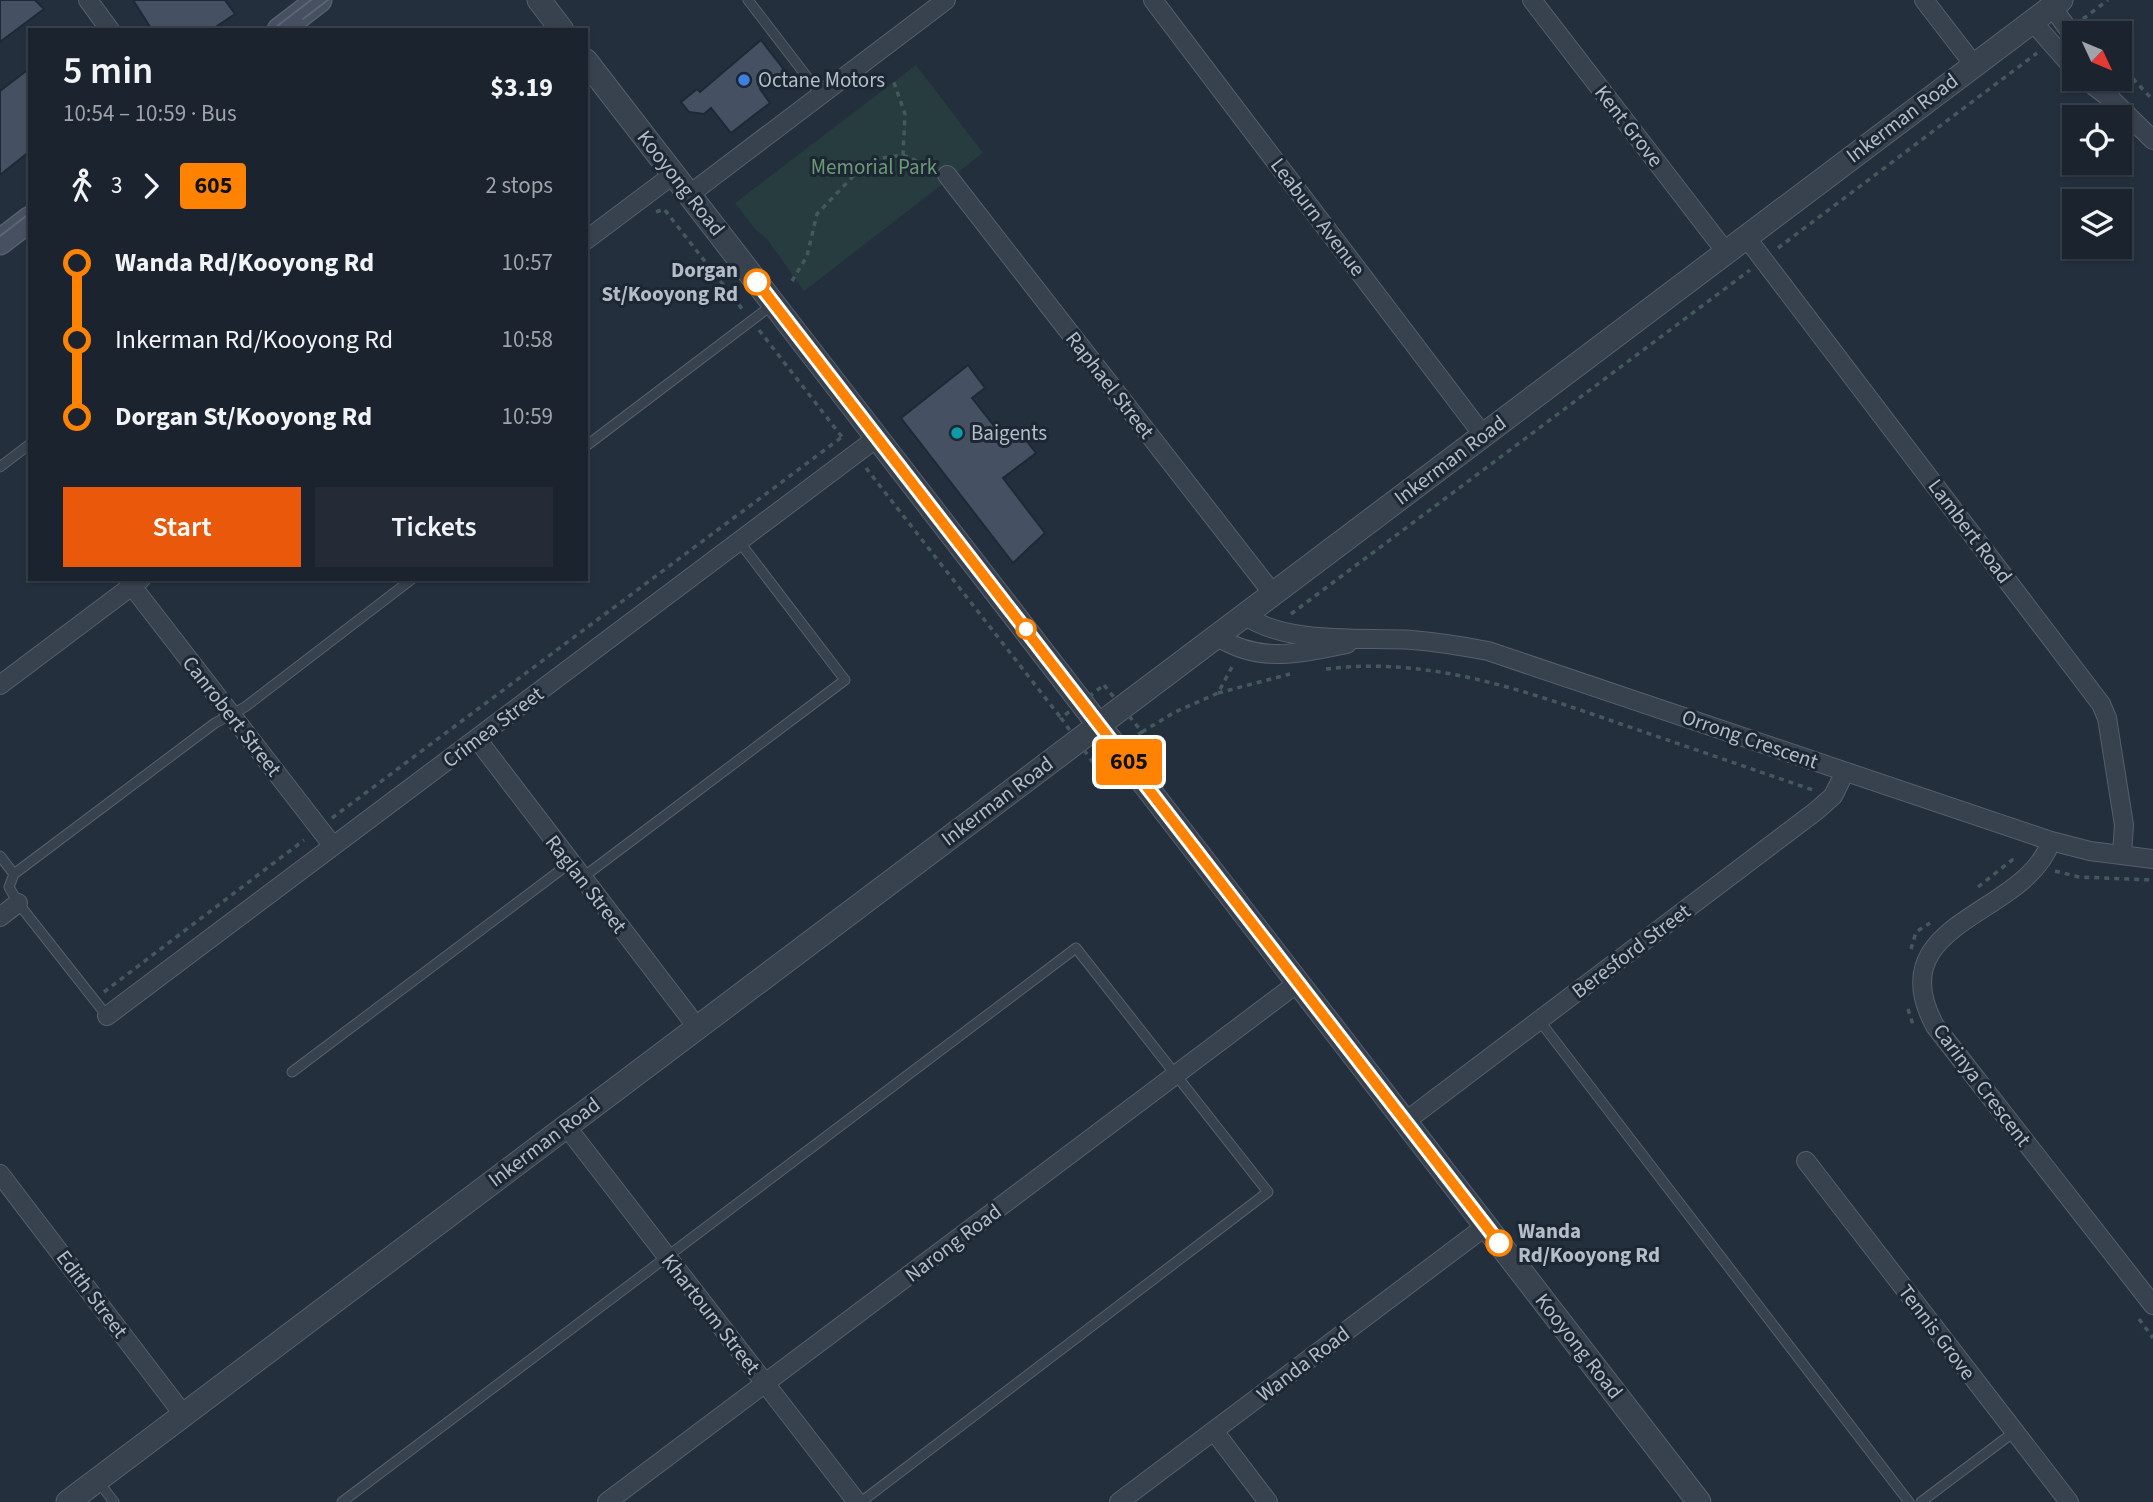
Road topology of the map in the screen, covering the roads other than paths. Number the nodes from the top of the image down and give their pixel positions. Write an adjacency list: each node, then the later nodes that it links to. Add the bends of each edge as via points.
1 (88, 0): 12 (street)
2 (319, 0): 13 (main road)
3 (539, 0): 14 (street)
4 (748, 0): 20 (lane)
5 (946, 0): 20 (street)
6 (1153, 0): 32 (street, Leaburn Avenue)
7 (1532, 0): 30 (street, Kent Grove)
8 (1924, 0): 17 (street)
9 (2056, 3): 10 (street, Inkerman Road); 11 (street)
10 (2032, 21): 15 (street); 17 (street, Inkerman Road)
11 (2065, 21)
12 (109, 28)
13 (283, 28)
14 (560, 28)
15 (2062, 55)
16 (588, 64): 23 (street, Kooyong Road)
17 (1974, 65): 27 (street, Inkerman Road)
18 (2100, 91): 21 (street)
19 (2107, 91): 21 (street)
20 (821, 95): 25 (street)
21 (2113, 101): 22 (street)
22 (2153, 140)
23 (674, 174): 25 (street, Kooyong Road); 28 (street)
24 (947, 175): 40 (street, Raphael Street)
25 (690, 194): 31 (street, Kooyong Road)
26 (28, 221): 29 (main road)
27 (1746, 237): 30 (street, Inkerman Road); 52 (street, Lambert Road, via 2101,704 2123,814)
28 (588, 238)
29 (0, 242)
30 (1726, 252): 32 (street, Inkerman Road)
31 (773, 303): 33 (street, Kooyong Road); 34 (lane)
32 (1483, 435): 40 (street, Inkerman Road)
33 (877, 437): 37 (street, Crimea Street); 46 (street, Kooyong Road)
34 (588, 444)
35 (28, 446): 36 (lane)
36 (0, 467)
37 (738, 540): 47 (street, Crimea Street); 57 (lane, via 845,680)
38 (409, 581): 45 (lane)
39 (136, 583): 44 (street); 45 (street, Canrobert Street)
40 (1274, 595): 41 (street, Inkerman Road)
41 (1247, 616): 42 (street, Inkerman Road); 43 (street, Orrong Crescent, via 1270,629 1298,635)
42 (1217, 637): 43 (street, Orrong Crescent, via 1246,652 1276,656); 46 (street, Inkerman Road)
43 (1375, 638): 48 (street, Orrong Crescent, via 1452,644 1518,659)
44 (0, 685)
45 (230, 714): 50 (street, Canrobert Street); 56 (lane)
46 (1100, 724): 60 (street, Kooyong Road); 63 (street, Inkerman Road)
47 (477, 739): 50 (street, Crimea Street); 55 (street, Raglan Street)
48 (1845, 772): 49 (street, Orrong Crescent); 62 (street, Beresford Street, via 1833,796)
49 (2051, 841): 52 (street, Orrong Crescent); 72 (street, Carinya Crescent, via 2038,867 1940,940 1924,965 1922,994 1935,1026)
50 (333, 846): 61 (street, Crimea Street)
51 (2153, 847): 52 (street, Orrong Crescent)
52 (2122, 854): 54 (street, Orrong Crescent)
53 (0, 856): 56 (lane)
54 (2153, 859)
55 (570, 863): 57 (street, Raglan Street); 64 (lane)
56 (14, 874): 58 (lane, via 9,887)
57 (582, 878): 63 (street, Raglan Street)
58 (18, 903): 59 (street); 61 (lane)
59 (0, 917)
60 (1299, 982): 65 (street, Narong Road); 66 (street, Kooyong Road)
61 (107, 1016)
62 (1539, 1020): 66 (street, Beresford Street); 86 (lane)
63 (698, 1027): 67 (street, Inkerman Road)
64 (292, 1072)
65 (1175, 1076): 71 (lane, via 1076,948); 73 (street, Narong Road); 82 (lane, via 1268,1192)
66 (1406, 1121): 70 (street, Kooyong Road)
67 (566, 1126): 71 (street, Khartoum Street); 74 (street, Inkerman Road)
68 (1806, 1161): 76 (street, Tennis Grove)
69 (0, 1174): 74 (street, Edith Street)
70 (1486, 1226): 75 (street, Wanda Road); 85 (street, Kooyong Road)
71 (666, 1257): 73 (street, Khartoum Street); 80 (lane)
72 (2153, 1305)
73 (765, 1384): 81 (street, Narong Road); 82 (street, Khartoum Street)
74 (184, 1414): 77 (street, Inkerman Road)
75 (1214, 1432): 83 (street, Wanda Road); 84 (street)
76 (2014, 1432): 87 (lane); 88 (street, Tennis Grove)
77 (97, 1480): 78 (street, Inkerman Road); 79 (lane)
78 (68, 1502)
79 (114, 1502)
80 (342, 1502)
81 (607, 1502)
82 (859, 1502)
83 (1119, 1502)
84 (1268, 1502)
85 (1699, 1502)
86 (1909, 1502)
87 (1921, 1502)
88 (2069, 1502)

